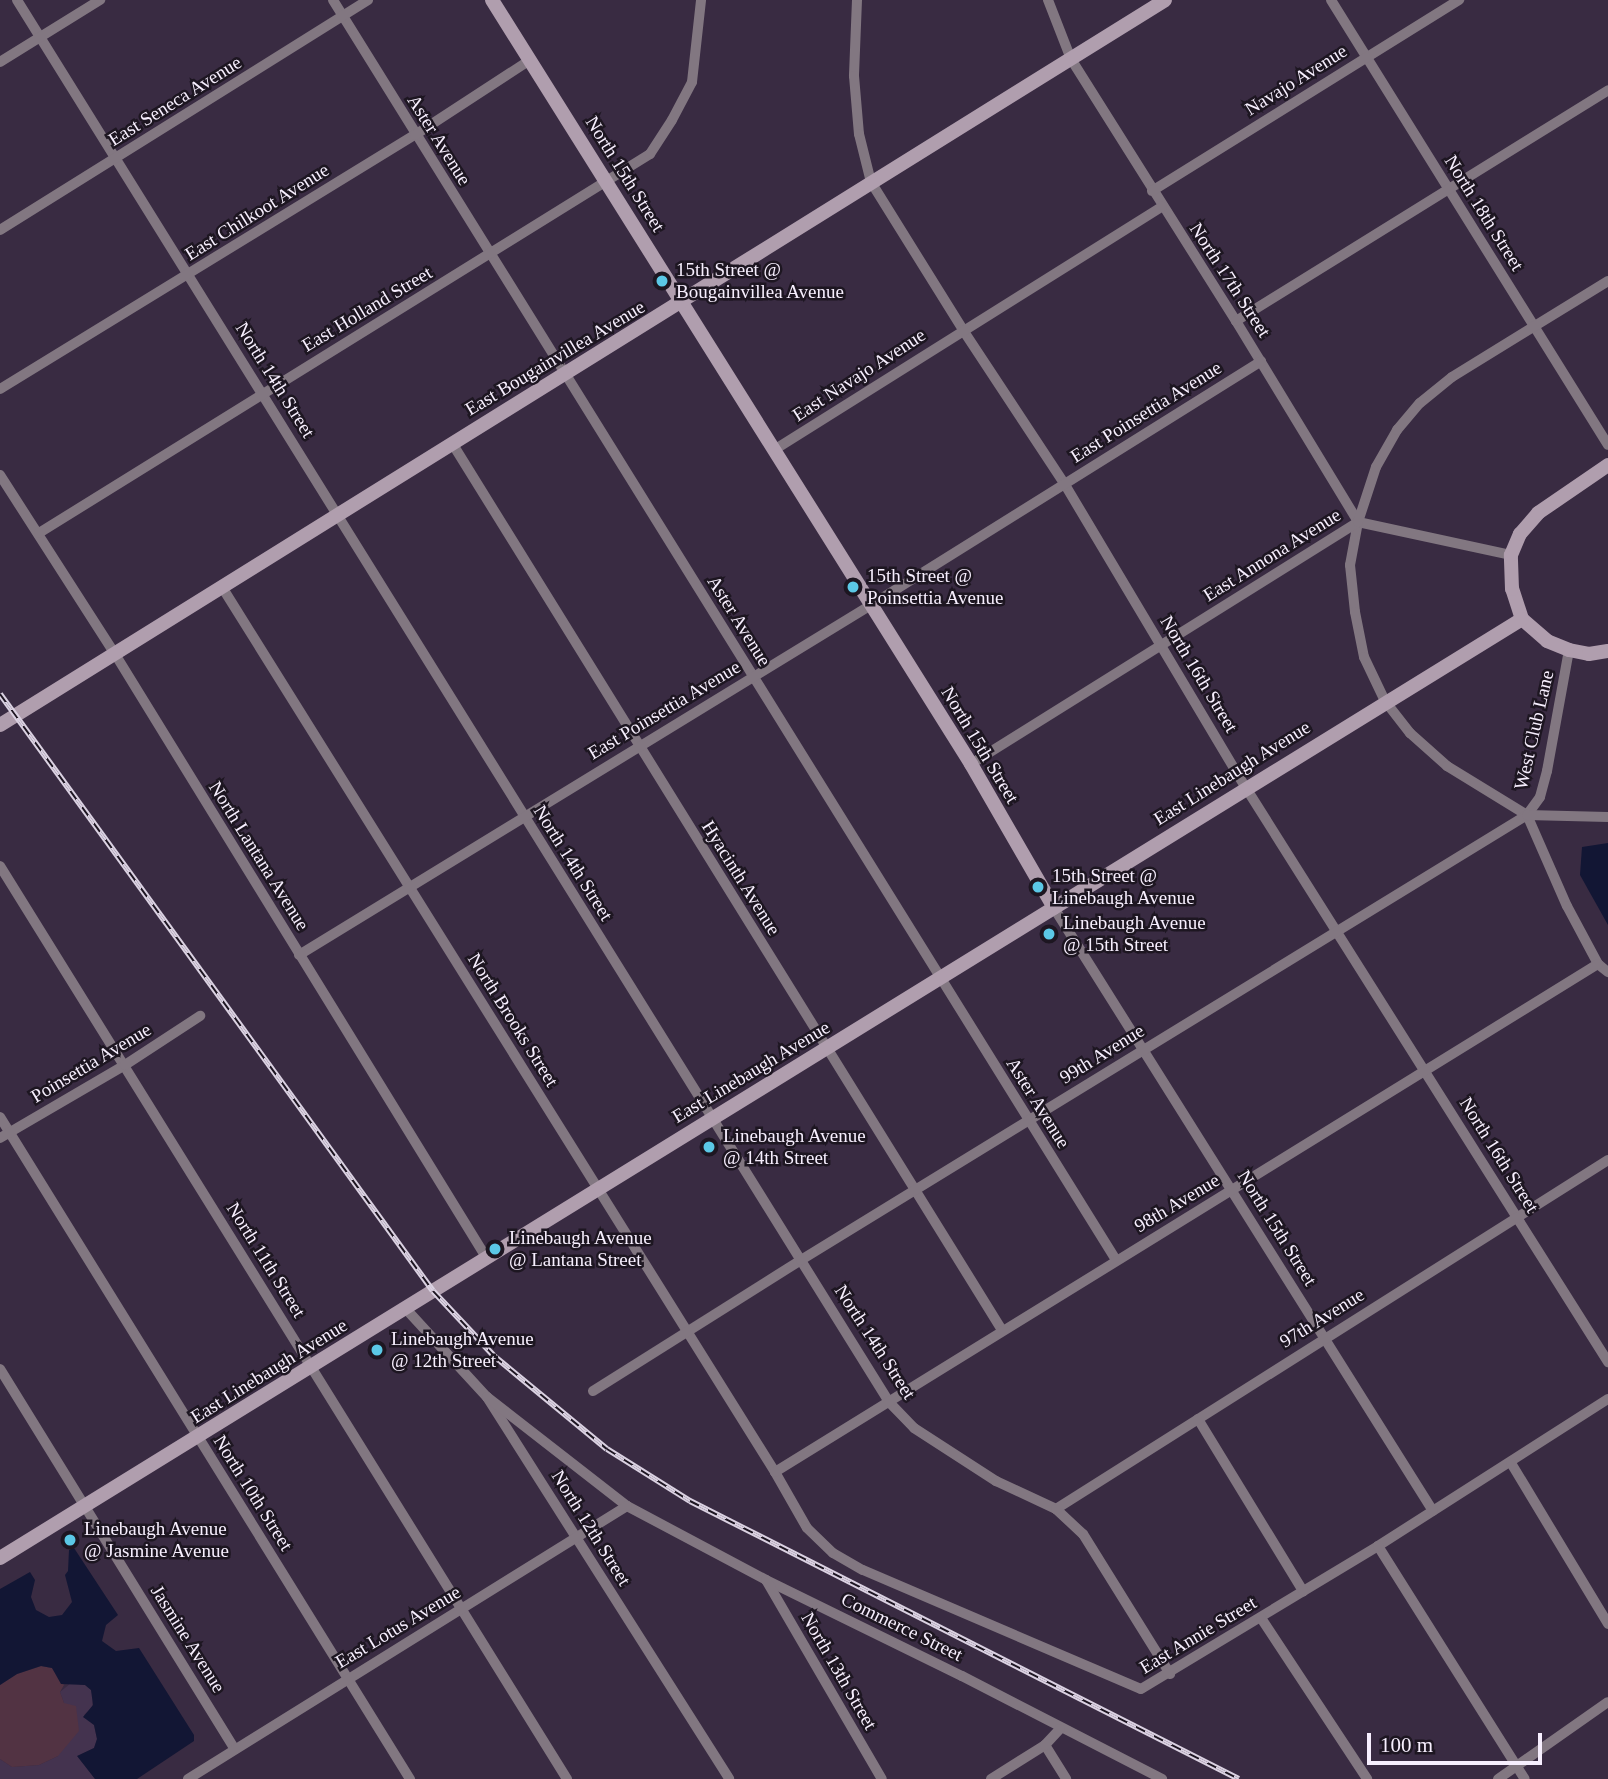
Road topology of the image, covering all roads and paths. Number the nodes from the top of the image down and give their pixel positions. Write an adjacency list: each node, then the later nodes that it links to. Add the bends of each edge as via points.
1 (17, 0): 13 (street, North 14th Street)
2 (100, 0): 13 (street)
3 (332, 0): 12 (street, Aster Avenue)
4 (368, 0): 12 (street, East Seneca Avenue)
5 (492, 0): 16 (street, North 15th Street)
6 (701, 0): 21 (street, East Holland Street, via 692,82 650,153)
7 (857, 0): 22 (street, North 16th Street, via 854,76 859,134)
8 (1048, 0): 15 (street, North 17th Street)
9 (1165, 0): 15 (street, East Bougainvillea Avenue)
10 (1331, 0): 14 (street, North 18th Street)
11 (1459, 0): 14 (street, Navajo Avenue)
12 (342, 16): 19 (street, Aster Avenue); 20 (street, East Seneca Avenue)
13 (41, 36): 17 (street); 20 (street, North 14th Street)
14 (1367, 57): 23 (street, North 18th Street); 24 (street, Navajo Avenue)
15 (1071, 59): 22 (street, East Bougainvillea Avenue); 24 (street, North 17th Street)
16 (530, 60): 19 (street, East Chilkoot Avenue); 21 (street, North 15th Street)
17 (0, 62)
18 (1608, 90): 23 (street)
19 (415, 135): 27 (street, Aster Avenue); 28 (street, East Chilkoot Avenue)
20 (116, 159): 26 (street, East Seneca Avenue); 28 (street, North 14th Street)
21 (606, 181): 27 (street, East Holland Street); 30 (street, North 15th Street)
22 (871, 182): 30 (street, East Bougainvillea Avenue); 33 (street, North 16th Street)
23 (1448, 190): 31 (street); 32 (street, North 18th Street)
24 (1152, 191): 25 (street, North 17th Street)
25 (1162, 207): 31 (street, North 17th Street); 33 (street)
26 (0, 230)
27 (491, 254): 35 (street, Aster Avenue); 37 (street, East Holland Street)
28 (188, 276): 36 (street, East Chilkoot Avenue); 37 (street, North 14th Street)
29 (1608, 281): 32 (street, East Annona Avenue)
30 (683, 302): 35 (street, East Bougainvillea Avenue); 40 (street, North 15th Street)
31 (1236, 321): 34 (street, North 17th Street)
32 (1533, 326): 39 (street, North 18th Street); 45 (street, East Annona Avenue, via 1420,403 1397,430 1376,467)
33 (963, 330): 40 (street, East Navajo Avenue); 43 (street, North 16th Street)
34 (1261, 361): 43 (street, East Poinsettia Avenue); 45 (street, North 17th Street)
35 (565, 375): 38 (street, East Bougainvillea Avenue); 55 (street, Aster Avenue)
36 (0, 389)
37 (263, 392): 44 (street, North 14th Street); 46 (street, East Holland Street)
38 (452, 443): 44 (street, East Bougainvillea Avenue); 58 (street, Hyacinth Avenue)
39 (1608, 445)
40 (774, 450): 49 (street, North 15th Street)
41 (1608, 465): 47 (street, via 1538,513)
42 (0, 475): 46 (street, North Lantana Avenue)
43 (1064, 484): 49 (street, East Poinsettia Avenue); 51 (street, North 16th Street)
44 (338, 514): 48 (street, East Bougainvillea Avenue); 62 (street, North 14th Street)
45 (1358, 522): 47 (street); 51 (street, East Annona Avenue); 56 (street, via 1350,565 1355,612 1364,657)
46 (39, 533): 54 (street, North Lantana Avenue)
47 (1511, 555): 50 (street, via 1512,589)
48 (222, 587): 54 (street, East Bougainvillea Avenue); 65 (street, North Brooks Street)
49 (871, 605): 55 (street, East Poinsettia Avenue); 59 (street, North 15th Street)
50 (1522, 619): 52 (street, via 1547,641); 56 (street, East Linebaugh Avenue)
51 (1161, 645): 59 (street, East Annona Avenue); 60 (street, North 16th Street)
52 (1569, 650): 53 (street); 61 (street, West Club Lane, via 1541,797)
53 (1608, 651)
54 (115, 654): 57 (street, East Bougainvillea Avenue); 68 (street, North Lantana Avenue)
55 (753, 676): 58 (street, East Poinsettia Avenue); 71 (street, Aster Avenue)
56 (1385, 701): 60 (street, East Linebaugh Avenue); 61 (street, via 1410,733 1447,766)
57 (0, 725)
58 (638, 746): 62 (street, East Poinsettia Avenue); 73 (street, Hyacinth Avenue)
59 (971, 764): 66 (street, North 15th Street)
60 (1245, 788): 66 (street, East Linebaugh Avenue); 67 (street, North 16th Street)
61 (1527, 815): 63 (street); 67 (street, 99th Avenue); 69 (street)
62 (524, 816): 65 (street, East Poinsettia Avenue); 78 (street, North 14th Street)
63 (1608, 817)
64 (0, 866): 75 (street, North 11th Street)
65 (410, 888): 68 (street, East Poinsettia Avenue); 82 (street, North Brooks Street)
66 (1054, 908): 71 (street, East Linebaugh Avenue); 74 (street, North 15th Street)
67 (1337, 930): 74 (street, 99th Avenue); 76 (street, North 16th Street)
68 (299, 955): 86 (street, North Lantana Avenue)
69 (1598, 964): 70 (street); 76 (street, 98th Avenue)
70 (1608, 972)
71 (941, 978): 73 (street, East Linebaugh Avenue); 79 (street, Aster Avenue)
72 (200, 1016): 75 (street, Poinsettia Avenue)
73 (827, 1049): 78 (street, East Linebaugh Avenue); 83 (street, Hyacinth Avenue)
74 (1143, 1049): 79 (street, 99th Avenue); 84 (street, North 15th Street)
75 (125, 1065): 80 (street, Poinsettia Avenue); 94 (street, North 11th Street)
76 (1426, 1071): 84 (street, 98th Avenue); 85 (street, North 16th Street)
77 (0, 1117): 80 (street, North 10th Street)
78 (711, 1118): 82 (street, East Linebaugh Avenue); 87 (street, North 14th Street)
79 (1028, 1120): 83 (street, 99th Avenue); 88 (street, Aster Avenue)
80 (5, 1135): 101 (street, North 10th Street)
81 (1608, 1160): 85 (street, 97th Avenue)
82 (598, 1187): 86 (street, East Linebaugh Avenue); 91 (street, North Brooks Street)
83 (915, 1190): 87 (street, 99th Avenue); 90 (street, Hyacinth Avenue)
84 (1230, 1191): 88 (street, 98th Avenue); 92 (street, North 15th Street)
85 (1517, 1216): 92 (street, 97th Avenue); 93 (street, North 16th Street)
86 (486, 1257): 89 (street, East Linebaugh Avenue)
87 (801, 1260): 91 (street, 99th Avenue); 99 (street, North 14th Street)
88 (1116, 1261): 90 (street, 98th Avenue)
89 (405, 1309): 94 (street, East Linebaugh Avenue); 97 (street, North 12th Street)
90 (1003, 1330): 99 (street, 98th Avenue)
91 (687, 1331): 96 (street, 99th Avenue); 103 (street, North Brooks Street)
92 (1324, 1337): 100 (street, 97th Avenue); 107 (street, North 15th Street)
93 (1608, 1362)
94 (312, 1366): 101 (street, East Linebaugh Avenue); 113 (street, North 11th Street)
95 (0, 1369): 104 (street, Jasmine Avenue)
96 (593, 1391)
97 (488, 1397): 105 (street, Commerce Street); 108 (street, North 12th Street)
98 (1608, 1399): 102 (street, East Annie Street)
99 (889, 1402): 103 (street, 98th Avenue); 106 (street, North 14th Street, via 914,1428 975,1468)
100 (1198, 1419): 106 (street, 97th Avenue); 112 (street)
101 (198, 1437): 104 (street, East Linebaugh Avenue); 117 (street, North 10th Street)
102 (1511, 1463): 107 (street, East Annie Street); 115 (street)
103 (775, 1472): 116 (street, East Annie Street, via 807,1528 834,1553 863,1570 1141,1689)
104 (86, 1506): 110 (street, East Linebaugh Avenue); 121 (street, Jasmine Avenue)
105 (627, 1506): 108 (street, East Lotus Avenue); 111 (street, Commerce Street)
106 (1056, 1508): 116 (street, North 14th Street, via 1083,1534)
107 (1433, 1511): 109 (street, East Annie Street)
108 (576, 1537): 113 (street, East Lotus Avenue); 126 (street, North 12th Street)
109 (1378, 1546): 112 (street, East Annie Street); 122 (street)
110 (0, 1558)
111 (766, 1580): 119 (street, Commerce Street); 127 (street, North 13th Street)
112 (1303, 1591): 114 (street, East Annie Street)
113 (462, 1609): 117 (street, East Lotus Avenue); 125 (street, North 11th Street)
114 (1261, 1618): 116 (street, East Annie Street); 131 (street)
115 (1608, 1624)
116 (1170, 1674)
117 (348, 1678): 121 (street, East Lotus Avenue); 124 (street, North 10th Street)
118 (1608, 1702): 122 (street)
119 (1060, 1728): 120 (street); 130 (street, Commerce Street)
120 (1045, 1745): 128 (street); 129 (street)
121 (235, 1749): 123 (street, East Lotus Avenue)
122 (1517, 1768): 132 (street); 133 (street)
123 (188, 1779)
124 (410, 1779)
125 (568, 1779)
126 (729, 1779)
127 (882, 1779)
128 (991, 1779)
129 (1066, 1779)
130 (1162, 1779)
131 (1367, 1779)
132 (1498, 1779)
133 (1525, 1779)

